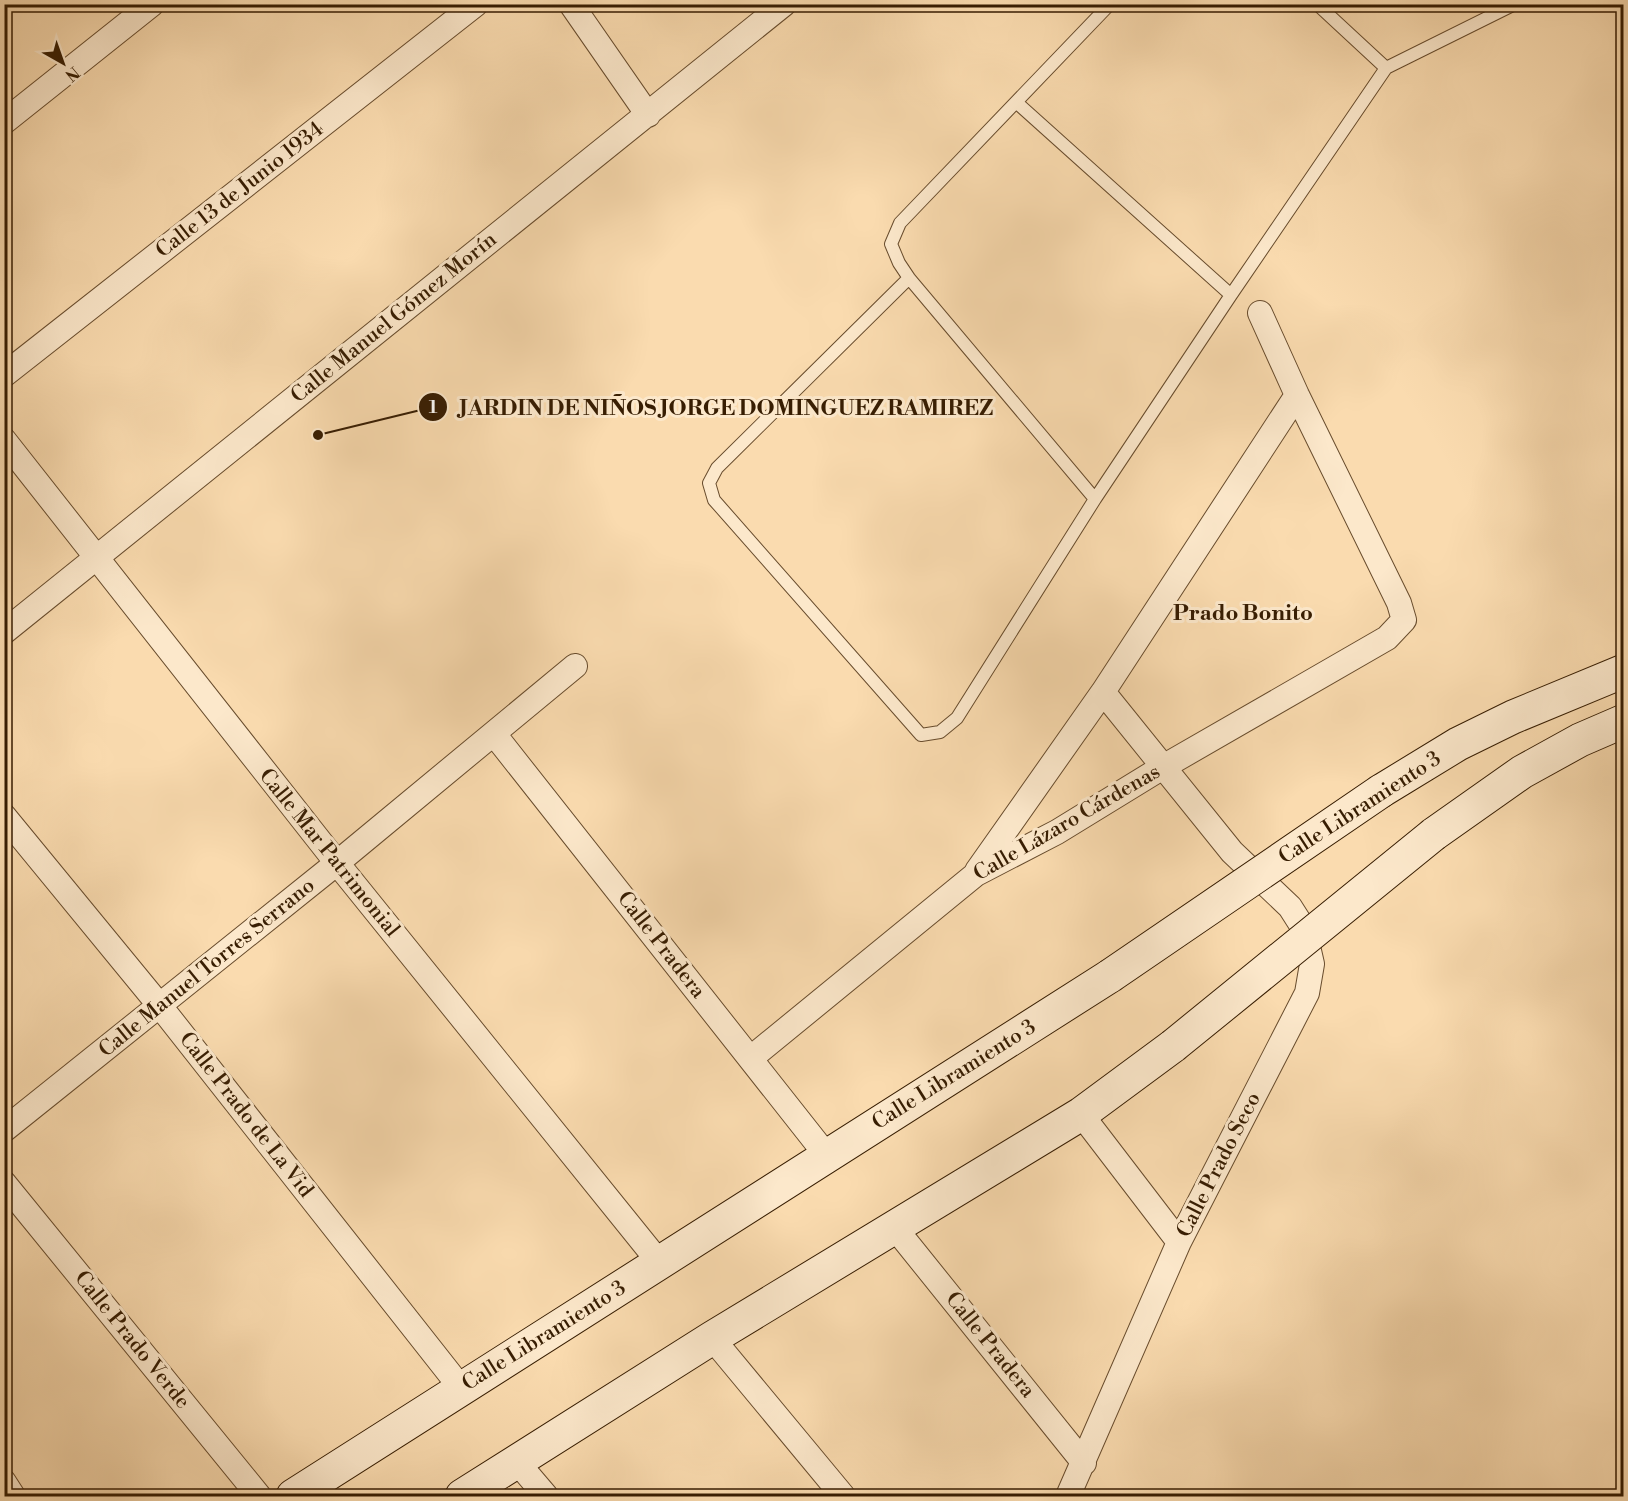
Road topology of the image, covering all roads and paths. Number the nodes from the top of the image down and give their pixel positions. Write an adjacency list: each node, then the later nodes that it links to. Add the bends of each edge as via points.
1 (152, 4): 11 (street)
2 (476, 4): 15 (street, Calle 13 de Junio 1934)
3 (571, 4): 10 (street)
4 (784, 4): 10 (street, Calle Manuel Gómez Morín)
5 (1110, 4): 9 (lane)
6 (1317, 4): 8 (lane)
7 (1515, 4): 8 (lane)
8 (1386, 68): 13 (lane)
9 (1016, 102): 12 (lane, via 900,223 891,244); 13 (lane)
10 (648, 115): 19 (street, Calle Manuel Gómez Morín)
11 (4, 122)
12 (909, 278): 18 (lane); 18 (lane, via 717,468 710,483 714,500 921,735 940,732 957,718)
13 (1231, 295): 18 (lane)
14 (1260, 313): 16 (street)
15 (4, 375)
16 (1297, 395): 23 (street); 26 (street, Calle Lázaro Cárdenas, via 1404,620 1387,638)
17 (4, 440): 19 (street, Calle Mar Patrimonial)
18 (1095, 499)
19 (96, 557): 20 (street, Calle Manuel Gómez Morín); 28 (street, Calle Mar Patrimonial)
20 (4, 632)
21 (575, 666): 25 (street, Calle Manuel Torres Serrano)
22 (1623, 671): 34 (street, Calle Libramiento 3, bridge, via 1458,744 1382,791 1110,976)
23 (1103, 692): 26 (street, Calle Prado Seco); 29 (street)
24 (1623, 721): 32 (street, bridge, via 1522,772 1434,834 1173,1046)
25 (494, 734): 28 (street, Calle Manuel Torres Serrano); 31 (street, Calle Pradera)
26 (1163, 767): 29 (street, Calle Lázaro Cárdenas, via 1057,832); 37 (street, Calle Prado Seco, via 1232,852 1290,907 1304,929 1312,964 1307,993)
27 (4, 816): 30 (street, Calle Prado de La Vid)
28 (337, 863): 30 (street, Calle Manuel Torres Serrano); 38 (street, Calle Mar Patrimonial)
29 (976, 874): 31 (street, Calle Lázaro Cárdenas)
30 (160, 1006): 33 (street, Calle Manuel Torres Serrano); 40 (street, Calle Prado de La Vid)
31 (751, 1058): 34 (street, Calle Pradera)
32 (1081, 1114): 36 (street); 37 (street)
33 (4, 1130)
34 (827, 1156): 38 (street, Calle Libramiento 3)
35 (4, 1183): 45 (street, Calle Prado Verde)
36 (895, 1228): 39 (street); 42 (street, Calle Pradera)
37 (1179, 1242): 42 (street, Calle Prado Seco)
38 (659, 1263): 40 (street, Calle Libramiento 3)
39 (712, 1338): 41 (street); 49 (street)
40 (461, 1388): 46 (street, Calle Libramiento 3)
41 (517, 1462): 47 (street); 48 (street)
42 (1084, 1463): 50 (street, Calle Prado Seco)
43 (4, 1482): 44 (street)
44 (13, 1497)
45 (258, 1497)
46 (293, 1497)
47 (462, 1497)
48 (546, 1497)
49 (843, 1497)
50 (1068, 1497)

